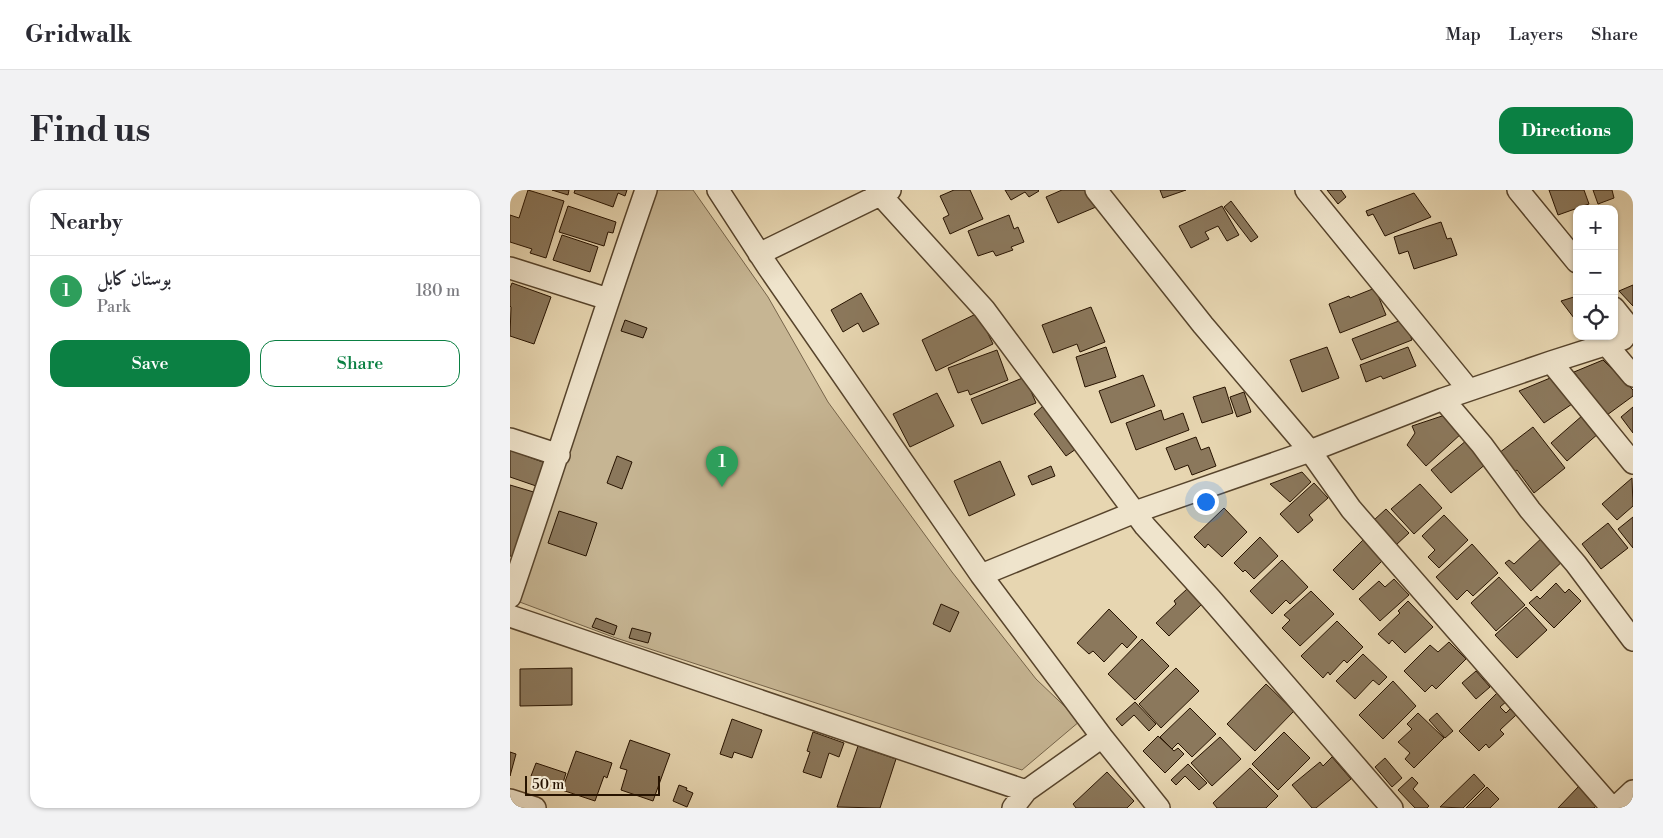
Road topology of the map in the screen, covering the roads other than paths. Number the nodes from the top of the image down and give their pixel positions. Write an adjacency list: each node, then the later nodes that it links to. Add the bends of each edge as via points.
1 (646, 190): 10 (street)
2 (718, 190): 7 (street)
3 (1096, 190): 18 (street, via 1203,325)
4 (1306, 190): 15 (street)
5 (1518, 190): 8 (street)
6 (882, 192): 7 (street); 21 (street, via 984,309)
7 (760, 254): 22 (street)
8 (1573, 257)
9 (510, 268): 10 (street)
10 (608, 300): 19 (street)
11 (1618, 313): 12 (street, via 1630,328 1623,339)
12 (1606, 344): 13 (street); 14 (street)
13 (1551, 362): 15 (street); 20 (street)
14 (1633, 376)
15 (1469, 390): 16 (street)
16 (1443, 399): 18 (street); 25 (street)
17 (510, 439): 19 (street)
18 (1310, 451): 21 (street); 34 (street, via 1351,509)
19 (559, 455): 23 (street)
20 (1633, 462)
21 (1135, 512): 22 (street); 33 (street)
22 (981, 576): 26 (street)
23 (510, 597)
24 (510, 616): 27 (street)
25 (1633, 640)
26 (1102, 737): 27 (street); 32 (street)
27 (1026, 791): 31 (street)
28 (1633, 791): 34 (street)
29 (510, 800): 30 (street)
30 (535, 808)
31 (1013, 808)
32 (1158, 808)
33 (1392, 808)
34 (1614, 808)

